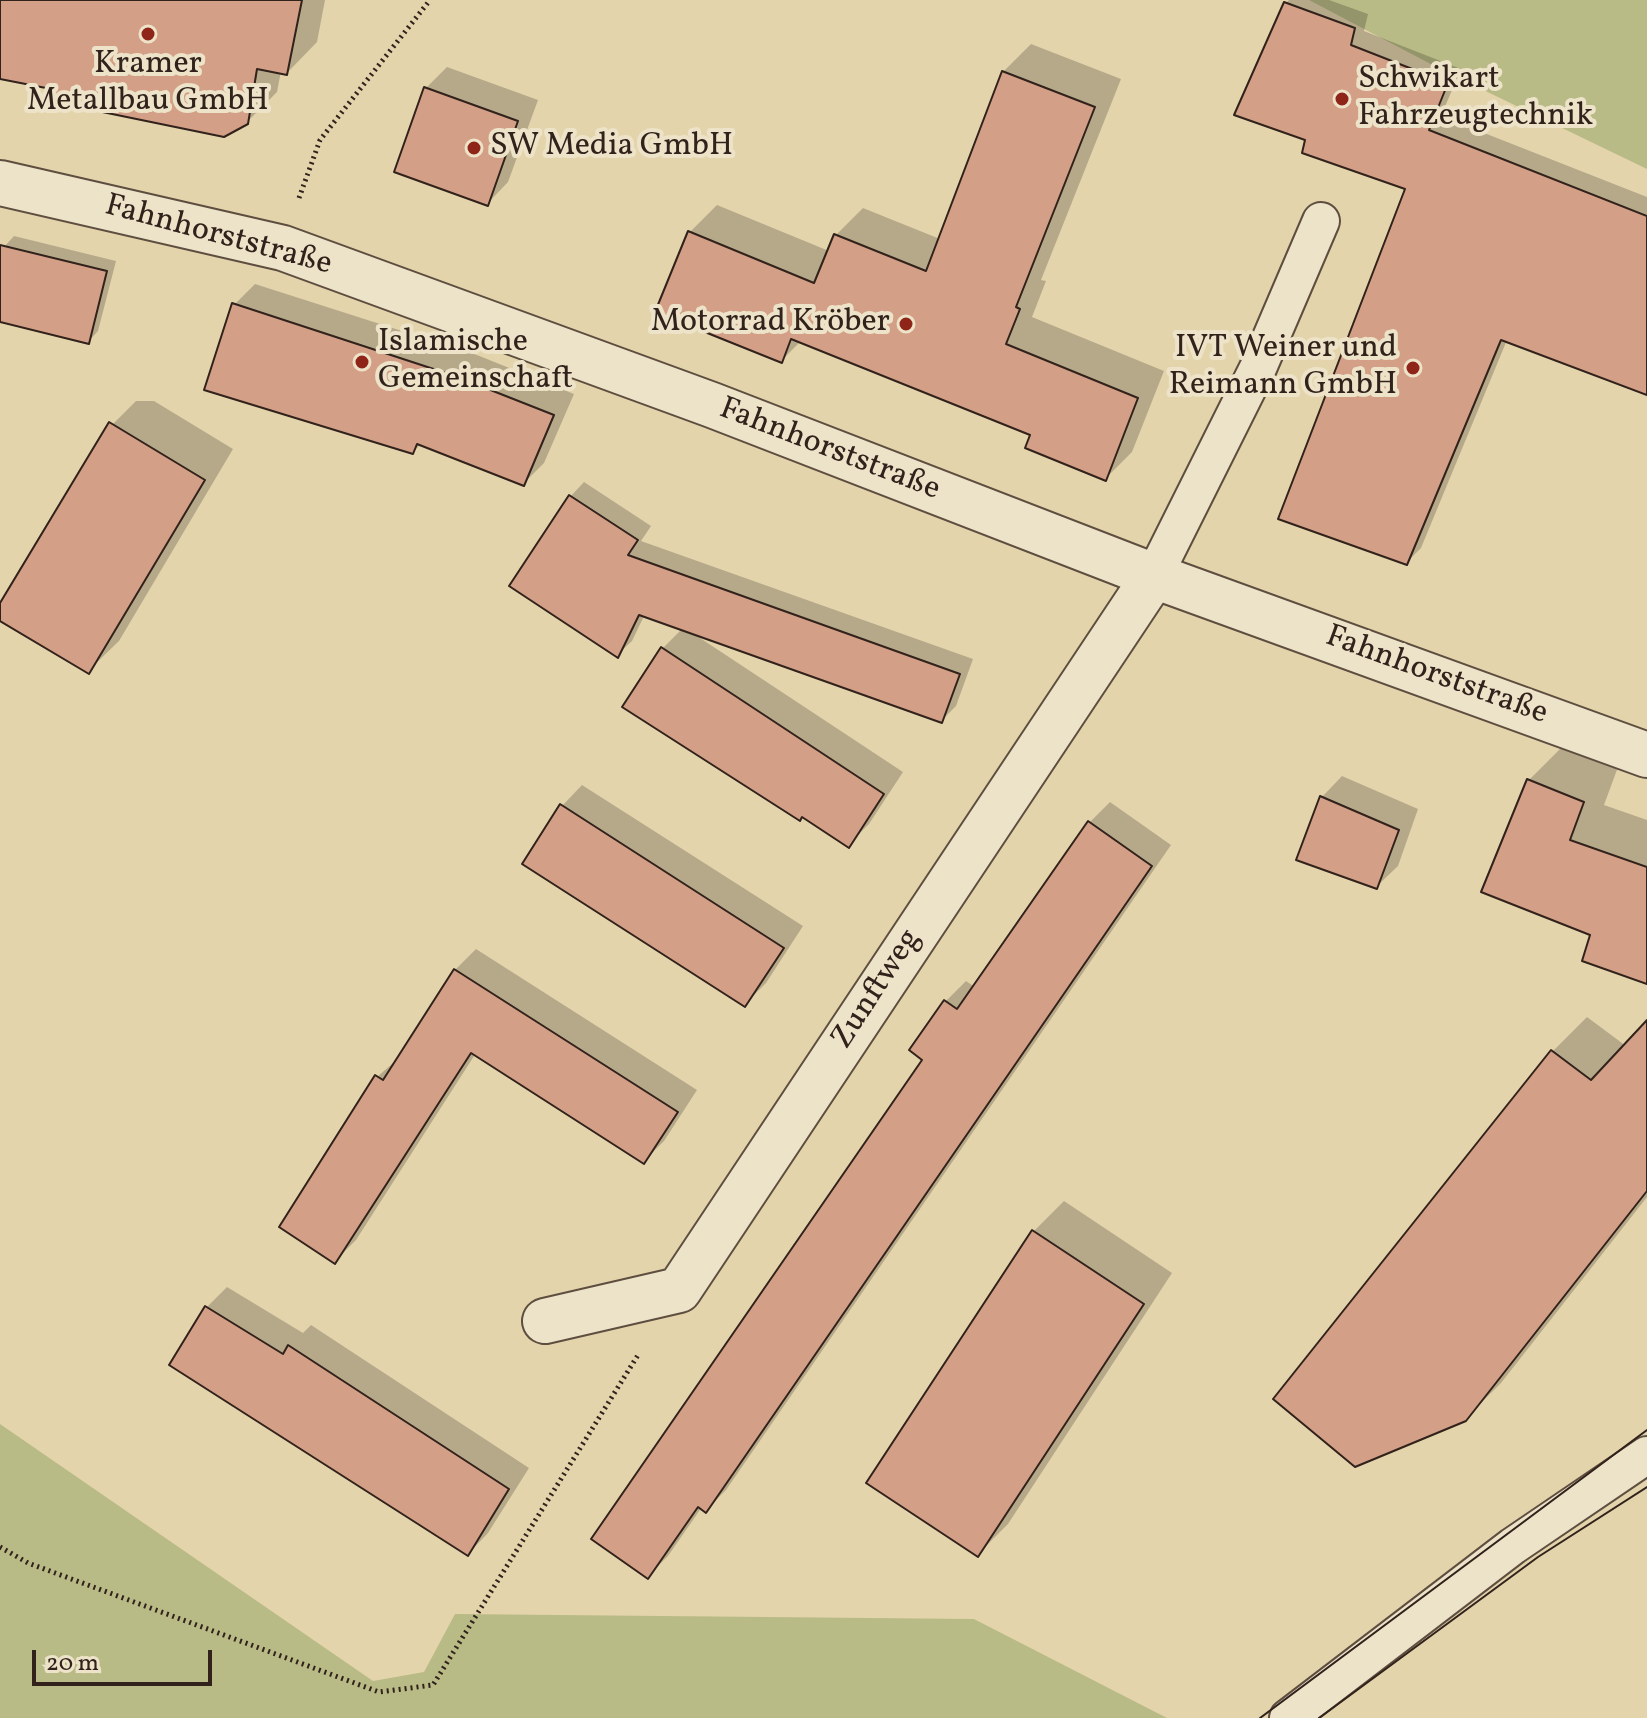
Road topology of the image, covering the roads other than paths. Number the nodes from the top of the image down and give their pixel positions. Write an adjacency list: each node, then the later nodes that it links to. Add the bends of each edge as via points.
1 (0, 183): 3 (street, Fahnhorststraße, via 283,248 712,405)
2 (1321, 221): 3 (lane, via 1258,368)
3 (1154, 576): 4 (street, Fahnhorststraße); 5 (street, Zunftweg, via 679,1290)
4 (1647, 755)
5 (545, 1321)
6 (1647, 1455): 7 (lane, via 1513,1546)
7 (1288, 1718)

